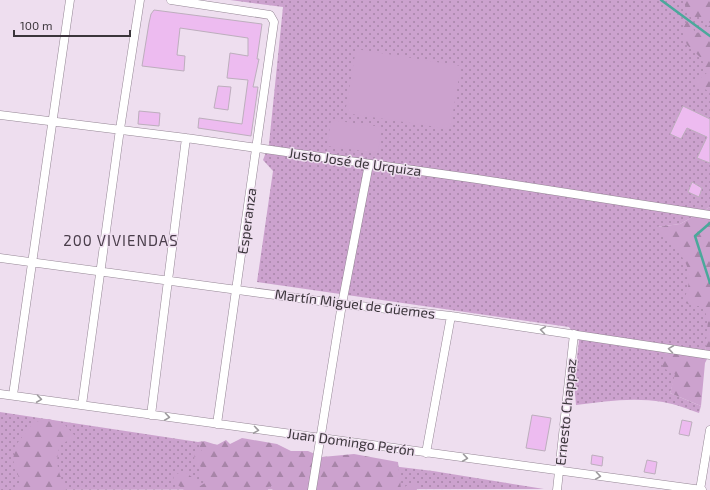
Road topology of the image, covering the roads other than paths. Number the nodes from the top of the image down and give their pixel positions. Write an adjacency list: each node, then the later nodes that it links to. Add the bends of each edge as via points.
1 (70, 0): 5 (street)
2 (140, 0): 6 (street)
3 (171, 0): 8 (street, Esperanza, via 273,17)
4 (0, 114): 5 (street, Justo José de Urquiza)
5 (52, 121): 6 (street, Justo José de Urquiza); 12 (street)
6 (120, 130): 7 (street, Justo José de Urquiza); 13 (street)
7 (186, 138): 8 (street, Justo José de Urquiza); 14 (street)
8 (257, 148): 9 (street, Justo José de Urquiza); 15 (street, Esperanza)
9 (369, 164): 10 (street, Justo José de Urquiza); 16 (street)
10 (710, 215)
11 (0, 258): 12 (street, Martín Miguel de Güemes)
12 (32, 261): 13 (street, Martín Miguel de Güemes); 21 (street)
13 (100, 270): 14 (street, Martín Miguel de Güemes); 22 (street)
14 (167, 280): 15 (street, Martín Miguel de Güemes); 23 (street)
15 (237, 290): 16 (street, Martín Miguel de Güemes); 24 (street, Esperanza)
16 (342, 304): 17 (street, Martín Miguel de Güemes); 26 (street)
17 (451, 316): 18 (street, Martín Miguel de Güemes, one-way to 17); 27 (street)
18 (574, 334): 19 (street, Martín Miguel de Güemes, one-way to 18); 28 (street, Ernesto Chappaz)
19 (710, 355)
20 (0, 394): 21 (street, Juan Domingo Perón)
21 (13, 395): 22 (street, Juan Domingo Perón, one-way to 22)
22 (82, 405): 23 (street, Juan Domingo Perón)
23 (151, 415): 24 (street, Juan Domingo Perón, one-way to 24)
24 (217, 424): 26 (street, Juan Domingo Perón, one-way to 26)
25 (710, 430): 31 (street)
26 (320, 438): 27 (street, Juan Domingo Perón); 29 (street)
27 (426, 453): 28 (street, Juan Domingo Perón, one-way to 28)
28 (559, 471): 30 (street, Ernesto Chappaz); 31 (street, Juan Domingo Perón, one-way to 31)
29 (312, 490)
30 (557, 490)
31 (701, 490)

